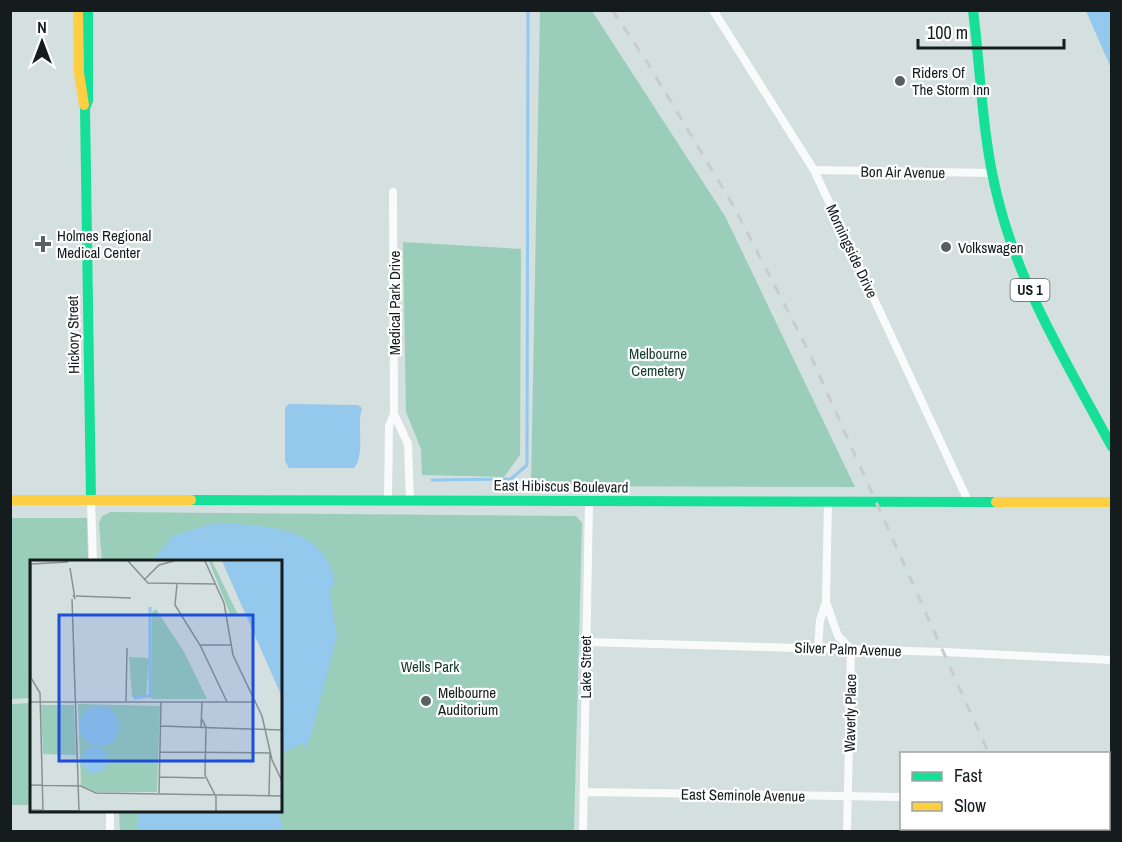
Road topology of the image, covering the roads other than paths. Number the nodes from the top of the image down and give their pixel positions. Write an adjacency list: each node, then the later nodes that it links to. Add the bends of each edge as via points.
1 (78, 10): 5 (street, Hickory Street, via 80,86)
2 (88, 10): 5 (street, Hickory Street)
3 (713, 10): 6 (street, Morningside Drive)
4 (973, 10): 7 (street, US 1)
5 (85, 108): 13 (street, Hickory Street)
6 (814, 170): 7 (street, Bon Air Avenue); 18 (street, Morningside Drive)
7 (992, 173): 10 (street, US 1, via 1007,230 1027,282)
8 (393, 192): 9 (street, Medical Park Drive)
9 (394, 414): 11 (street, Medical Park Drive, via 389,426); 14 (street, Medical Park Drive, via 408,444)
10 (1112, 447)
11 (388, 499): 13 (street, East Hibiscus Boulevard); 14 (street, East Hibiscus Boulevard)
12 (10, 500): 13 (street, East Hibiscus Boulevard)
13 (91, 500): 19 (street, Hickory Street)
14 (410, 500): 15 (street, East Hibiscus Boulevard)
15 (589, 502): 16 (street, East Hibiscus Boulevard); 21 (street, Lake Street)
16 (828, 502): 18 (street, East Hibiscus Boulevard); 20 (street)
17 (1112, 502): 18 (street, East Hibiscus Boulevard)
18 (969, 503)
19 (93, 560)
20 (826, 602): 22 (street); 23 (street, via 838,636)
21 (585, 642): 22 (street, Silver Palm Avenue); 25 (street, Lake Street)
22 (818, 648): 23 (street, Silver Palm Avenue)
23 (851, 649): 24 (street, Silver Palm Avenue); 26 (street, Waverly Place)
24 (1112, 660)
25 (585, 792): 26 (street, East Seminole Avenue); 30 (street, Lake Street)
26 (848, 797): 27 (street, East Seminole Avenue); 31 (street, Waverly Place)
27 (900, 797)
28 (110, 812): 29 (street)
29 (111, 831)
30 (583, 831)
31 (847, 831)

